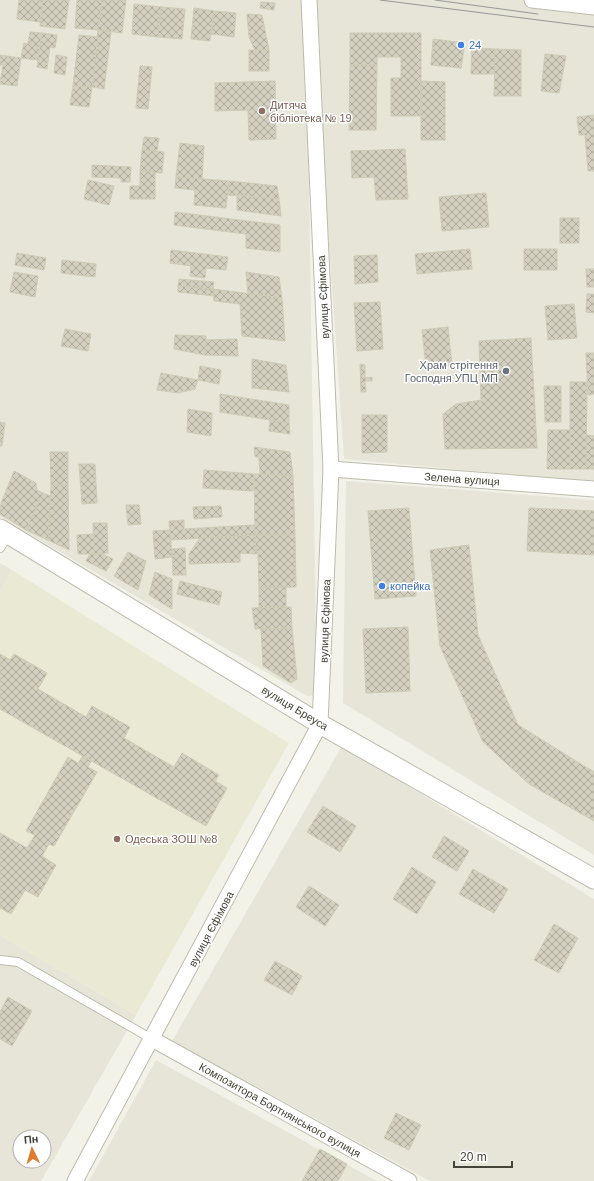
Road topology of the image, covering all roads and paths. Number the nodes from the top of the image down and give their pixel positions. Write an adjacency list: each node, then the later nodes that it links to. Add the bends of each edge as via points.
1 (309, 0): 4 (street, вулиця Єфімова)
2 (532, 0): 3 (street)
3 (594, 7)
4 (331, 469): 5 (street, Зелена вулиця); 7 (street, вулиця Єфімова)
5 (594, 489)
6 (3, 537): 7 (street, вулиця Бреуса)
7 (320, 724): 8 (street, вулиця Бреуса); 10 (street, вулиця Єфімова)
8 (594, 880)
9 (0, 960): 10 (lane, via 18,962)
10 (152, 1039): 11 (street, вулиця Єфімова); 12 (street, Композитора Бортнянського вулиця)
11 (75, 1181)
12 (409, 1181)

